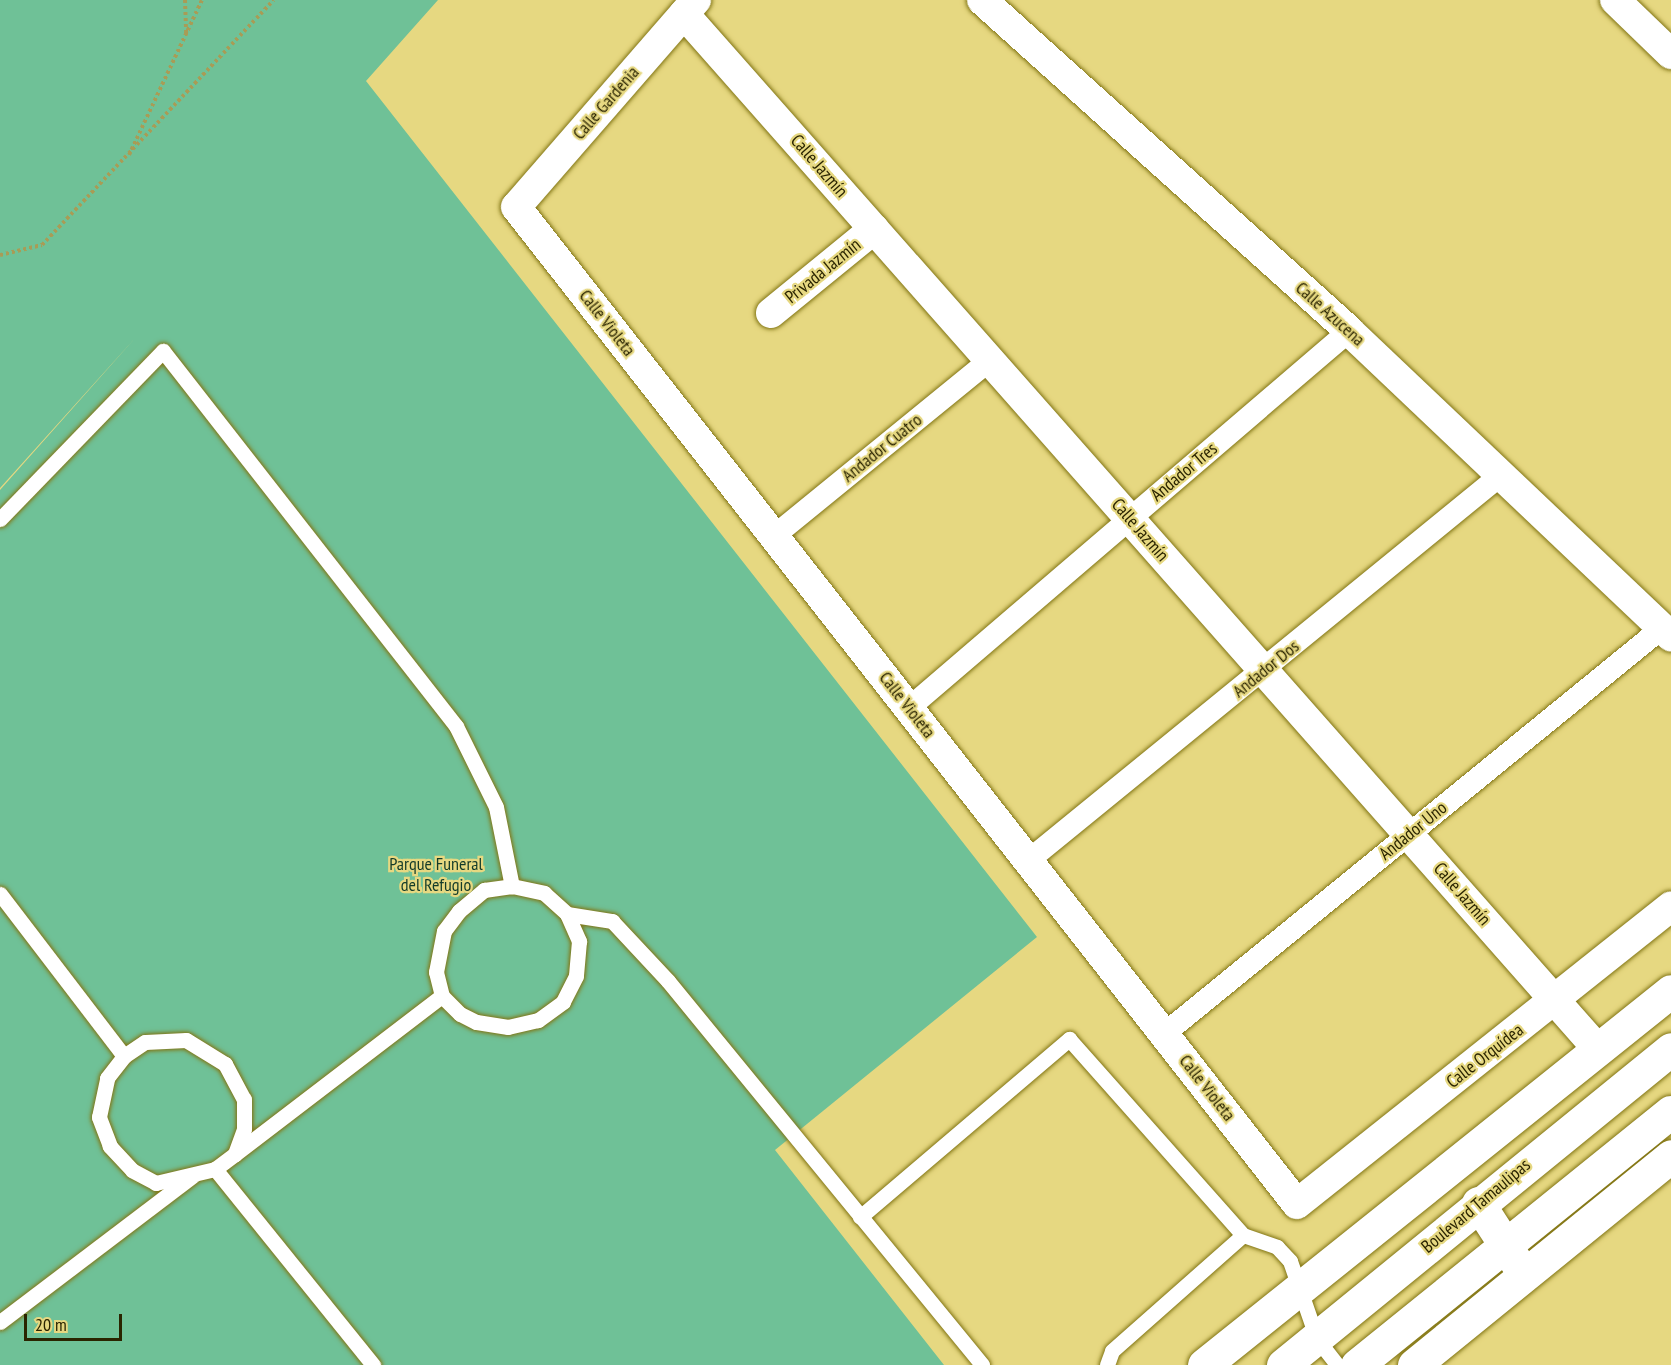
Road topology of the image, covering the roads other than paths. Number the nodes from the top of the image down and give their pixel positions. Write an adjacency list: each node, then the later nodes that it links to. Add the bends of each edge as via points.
1 (982, 0): 8 (street, Calle Azucena)
2 (1615, 0): 4 (street)
3 (690, 7): 5 (street, Calle Gardenia); 6 (street, Calle Jazmín)
4 (1671, 54)
5 (516, 207): 13 (street, Calle Violeta)
6 (874, 229): 7 (street, Privada Jazmín); 9 (street, Calle Jazmín)
7 (771, 313)
8 (1349, 331): 10 (street, Calle Azucena); 11 (street, Andador Tres)
9 (990, 360): 11 (street, Calle Jazmín); 13 (street, Andador Cuatro)
10 (1501, 475): 14 (street, Calle Azucena); 15 (street, Andador Dos)
11 (1130, 518): 15 (street, Calle Jazmín); 16 (street, Andador Tres)
12 (0, 519): 19 (lane, via 163,351 456,726 496,807)
13 (774, 536): 16 (street, Calle Violeta)
14 (1666, 632): 17 (street, Andador Uno)
15 (1264, 671): 17 (street, Calle Jazmín); 18 (street, Andador Dos)
16 (909, 708): 18 (street, Calle Violeta)
17 (1409, 835): 25 (street, Calle Jazmín); 26 (street, Andador Uno)
18 (1029, 860): 26 (street, Calle Violeta)
19 (512, 886): 22 (lane, via 544,893); 24 (lane, via 484,890 459,911 444,931 436,972)
20 (0, 894): 29 (lane)
21 (1671, 906): 25 (street, Calle Orquídea)
22 (567, 914): 24 (lane, via 579,941 576,976 563,1002 538,1020 508,1027 476,1022 460,1014); 37 (lane, via 612,921 668,981)
23 (1671, 991): 27 (main road)
24 (442, 996): 31 (lane)
25 (1555, 1000): 27 (street, Calle Jazmín); 36 (street, Calle Orquídea)
26 (1164, 1034): 36 (street, Calle Violeta)
27 (1596, 1047): 41 (main road)
28 (1671, 1049): 35 (main road, Boulevard Tamaulipas)
29 (124, 1056): 31 (lane, via 145,1042 186,1040 225,1064 244,1099 244,1129); 34 (lane, via 107,1078 99,1117 110,1146 132,1170 156,1183)
30 (1671, 1112): 39 (main road)
31 (235, 1154): 33 (lane)
32 (1671, 1156): 40 (main road)
33 (215, 1169): 34 (lane); 44 (lane)
34 (196, 1173): 42 (lane)
35 (1478, 1203): 39 (main road); 43 (main road, Boulevard Tamaulipas)
36 (1297, 1204)
37 (860, 1217): 38 (lane, via 1069,1039); 45 (lane)
38 (1243, 1235): 41 (lane, via 1277,1247 1290,1261); 46 (lane, via 1112,1351)
39 (1505, 1245): 40 (main road); 50 (main road)
40 (1524, 1274): 51 (main road)
41 (1301, 1289): 43 (lane); 47 (main road)
42 (0, 1322)
43 (1317, 1339): 48 (main road, Boulevard Tamaulipas); 49 (lane)
44 (373, 1365)
45 (982, 1365)
46 (1107, 1365)
47 (1204, 1365)
48 (1283, 1365)
49 (1337, 1365)
50 (1357, 1365)
51 (1414, 1365)

